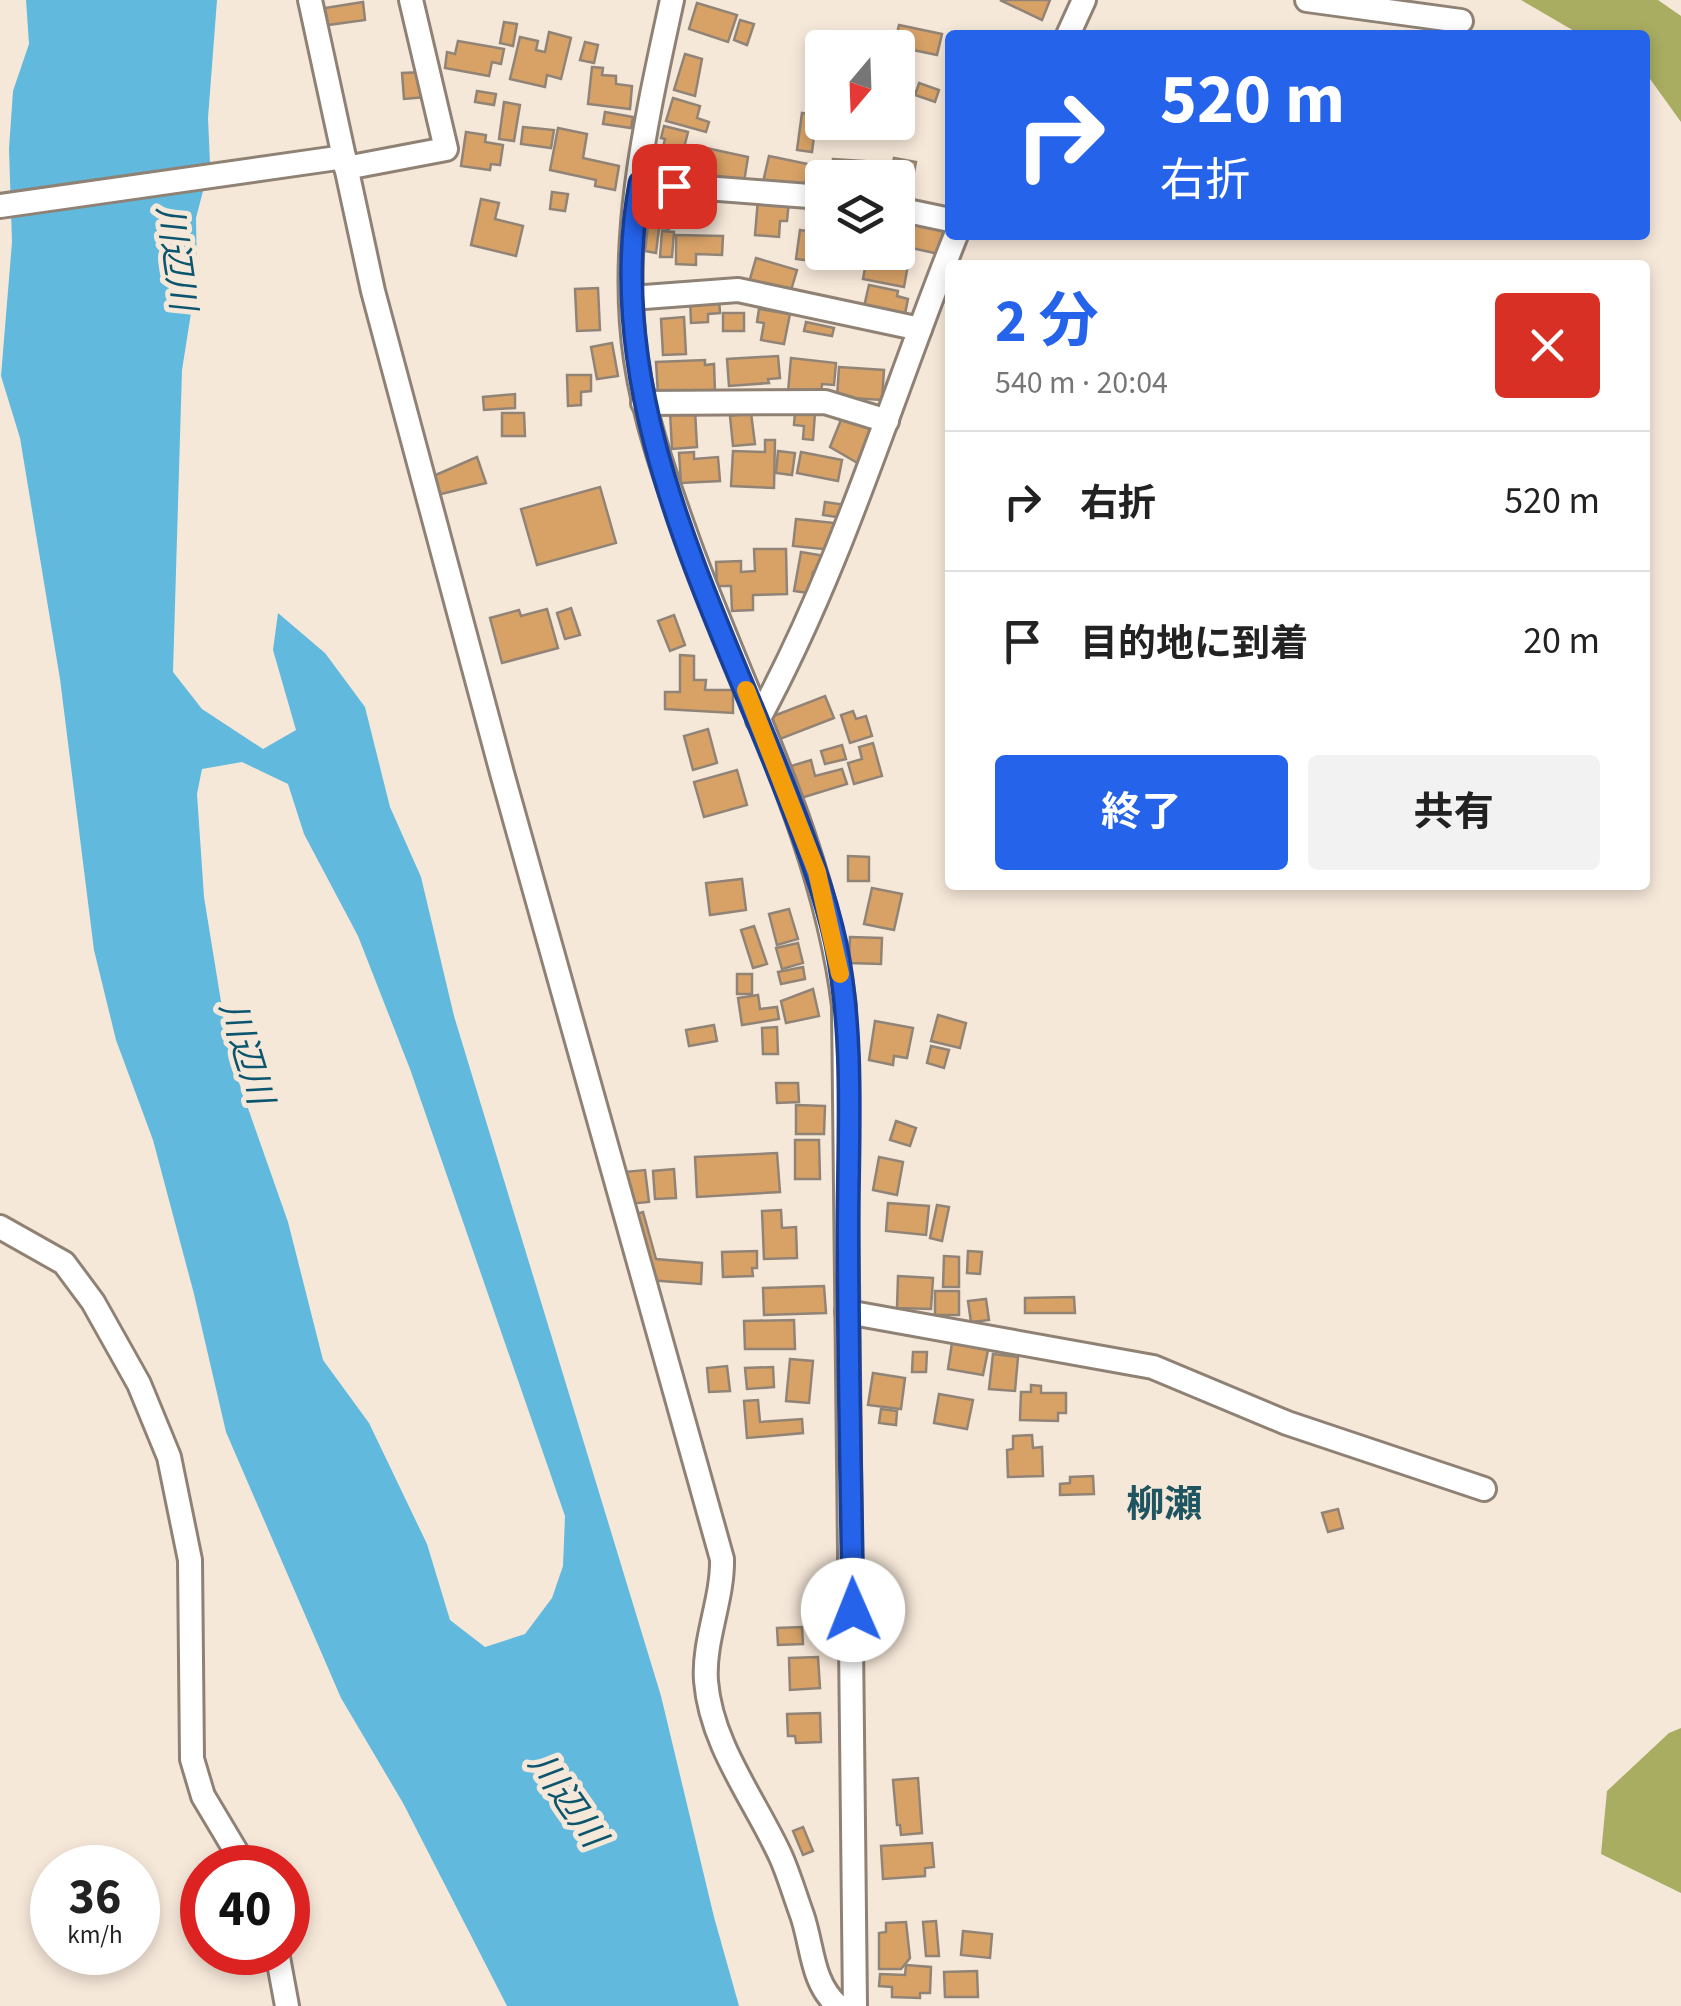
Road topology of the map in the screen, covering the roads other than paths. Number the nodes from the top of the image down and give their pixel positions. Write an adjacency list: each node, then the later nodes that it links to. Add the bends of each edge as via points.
1 (310, 0): 8 (street)
2 (411, 0): 8 (street, via 446,148)
3 (672, 0): 9 (street)
4 (1084, 0): 7 (street)
5 (1308, 0): 6 (street)
6 (1461, 21)
7 (1070, 30)
8 (344, 163): 11 (street, via 316,161); 26 (street, via 496,754 722,1559 705,1676 709,1705 782,1859 814,1969)
9 (640, 183): 10 (street); 15 (street)
10 (805, 196)
11 (0, 206)
12 (915, 213): 13 (street)
13 (945, 219)
14 (945, 264): 16 (street)
15 (631, 298): 16 (street, via 738,290); 17 (street)
16 (920, 329): 18 (street)
17 (643, 402): 18 (street, via 826,402); 19 (street, via 675,506)
18 (888, 421): 19 (street, via 794,652)
19 (758, 720): 21 (street, via 817,872 836,946 846,1082)
20 (0, 1226): 23 (street, via 64,1262 139,1384 168,1457 190,1560 192,1759 203,1796)
21 (848, 1312): 22 (street, via 1153,1368 1287,1423); 27 (street)
22 (1484, 1489)
23 (232, 1845)
24 (281, 1975): 25 (street)
25 (287, 2006)
26 (838, 2006)
27 (855, 2006)

